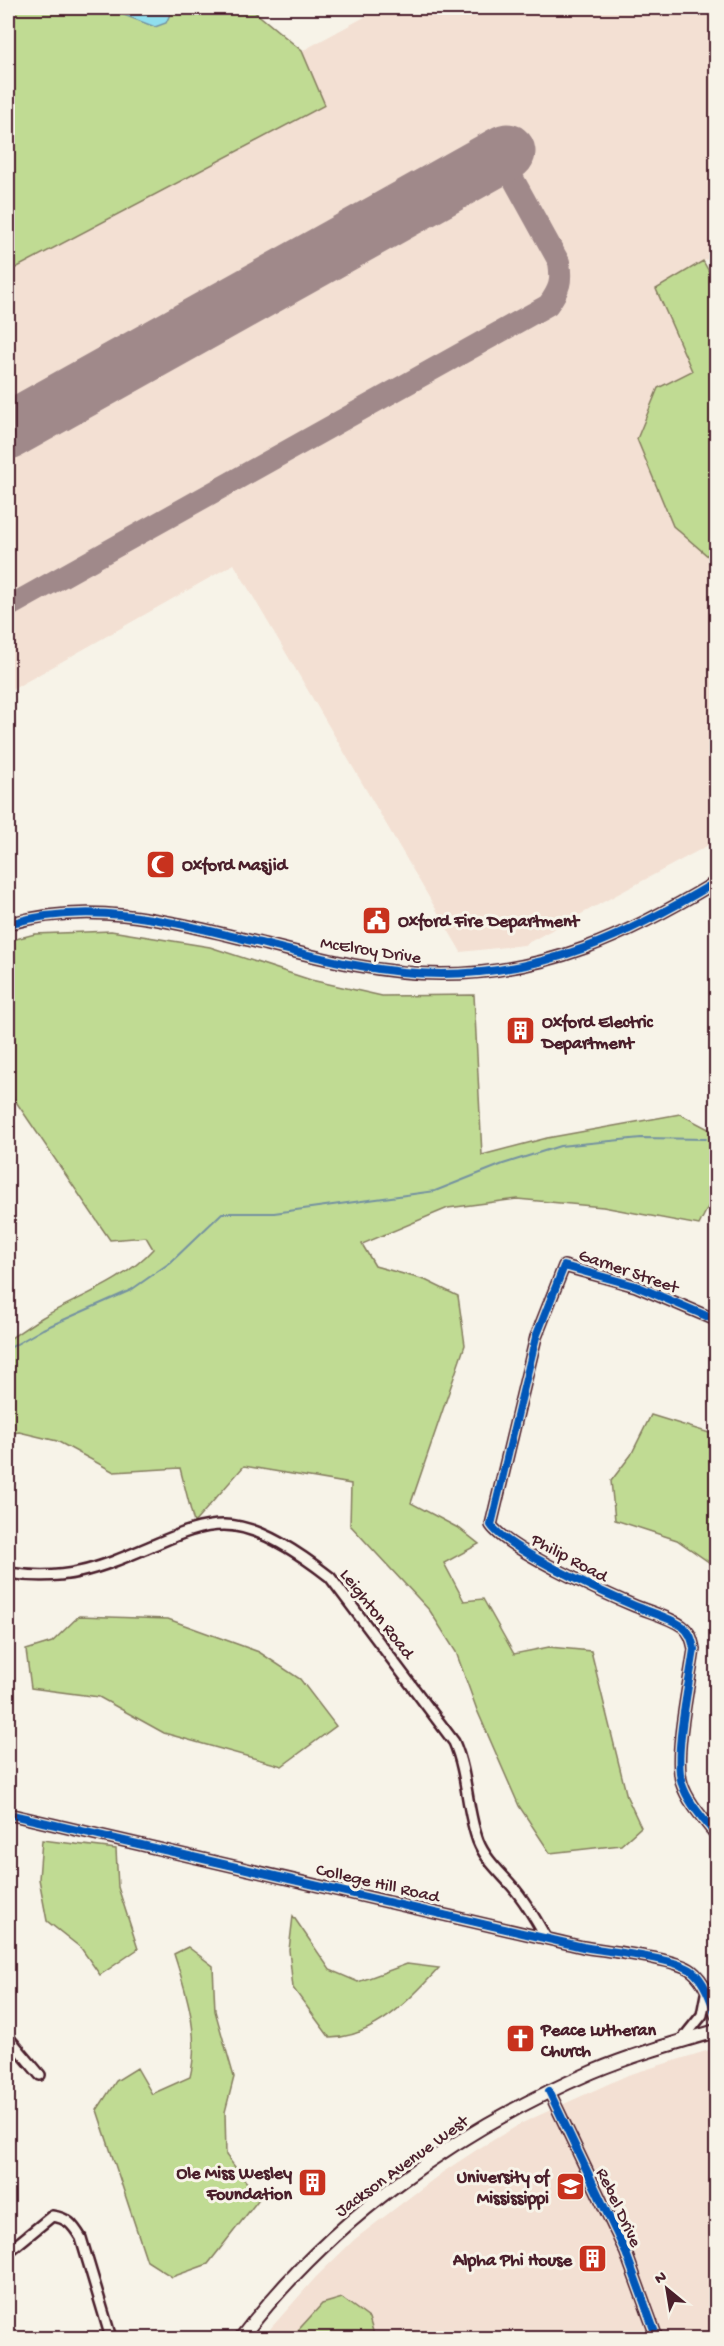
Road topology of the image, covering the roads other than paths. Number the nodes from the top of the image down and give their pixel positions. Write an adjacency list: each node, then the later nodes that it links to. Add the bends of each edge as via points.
1 (717, 882): 2 (street, McElroy Drive, via 612,939 554,959 498,970 440,974 339,962 128,914 67,913)
2 (8, 924)
3 (564, 1266): 4 (street, Garner Street, via 636,1286); 7 (street, Philip Road, via 536,1337 491,1525 520,1548 556,1568 681,1625 691,1636 694,1649 680,1752 682,1783 693,1806)
4 (717, 1320)
5 (8, 1573): 8 (street, Leighton Road, via 64,1577 121,1559 183,1532 226,1525 306,1557 330,1577 454,1742 478,1843 531,1909)
6 (8, 1814): 8 (street, College Hill Road)
7 (717, 1835)
8 (545, 1936): 9 (street, College Hill Road, via 675,1964 690,1970)
9 (706, 1992): 10 (street); 11 (street, College Hill Road); 14 (street, via 702,2015)
10 (717, 2000)
11 (717, 2015)
12 (717, 2031): 14 (main road, Jackson Avenue West)
13 (8, 2037): 15 (street)
14 (681, 2042): 16 (main road, Jackson Avenue West)
15 (40, 2075)
16 (549, 2091): 19 (main road, Jackson Avenue West, via 482,2127 386,2193 300,2271); 20 (street, Rebel Drive, via 626,2253)
17 (8, 2252): 18 (street, via 52,2216 63,2217 72,2224 81,2238)
18 (111, 2338)
19 (241, 2338)
20 (657, 2338)

